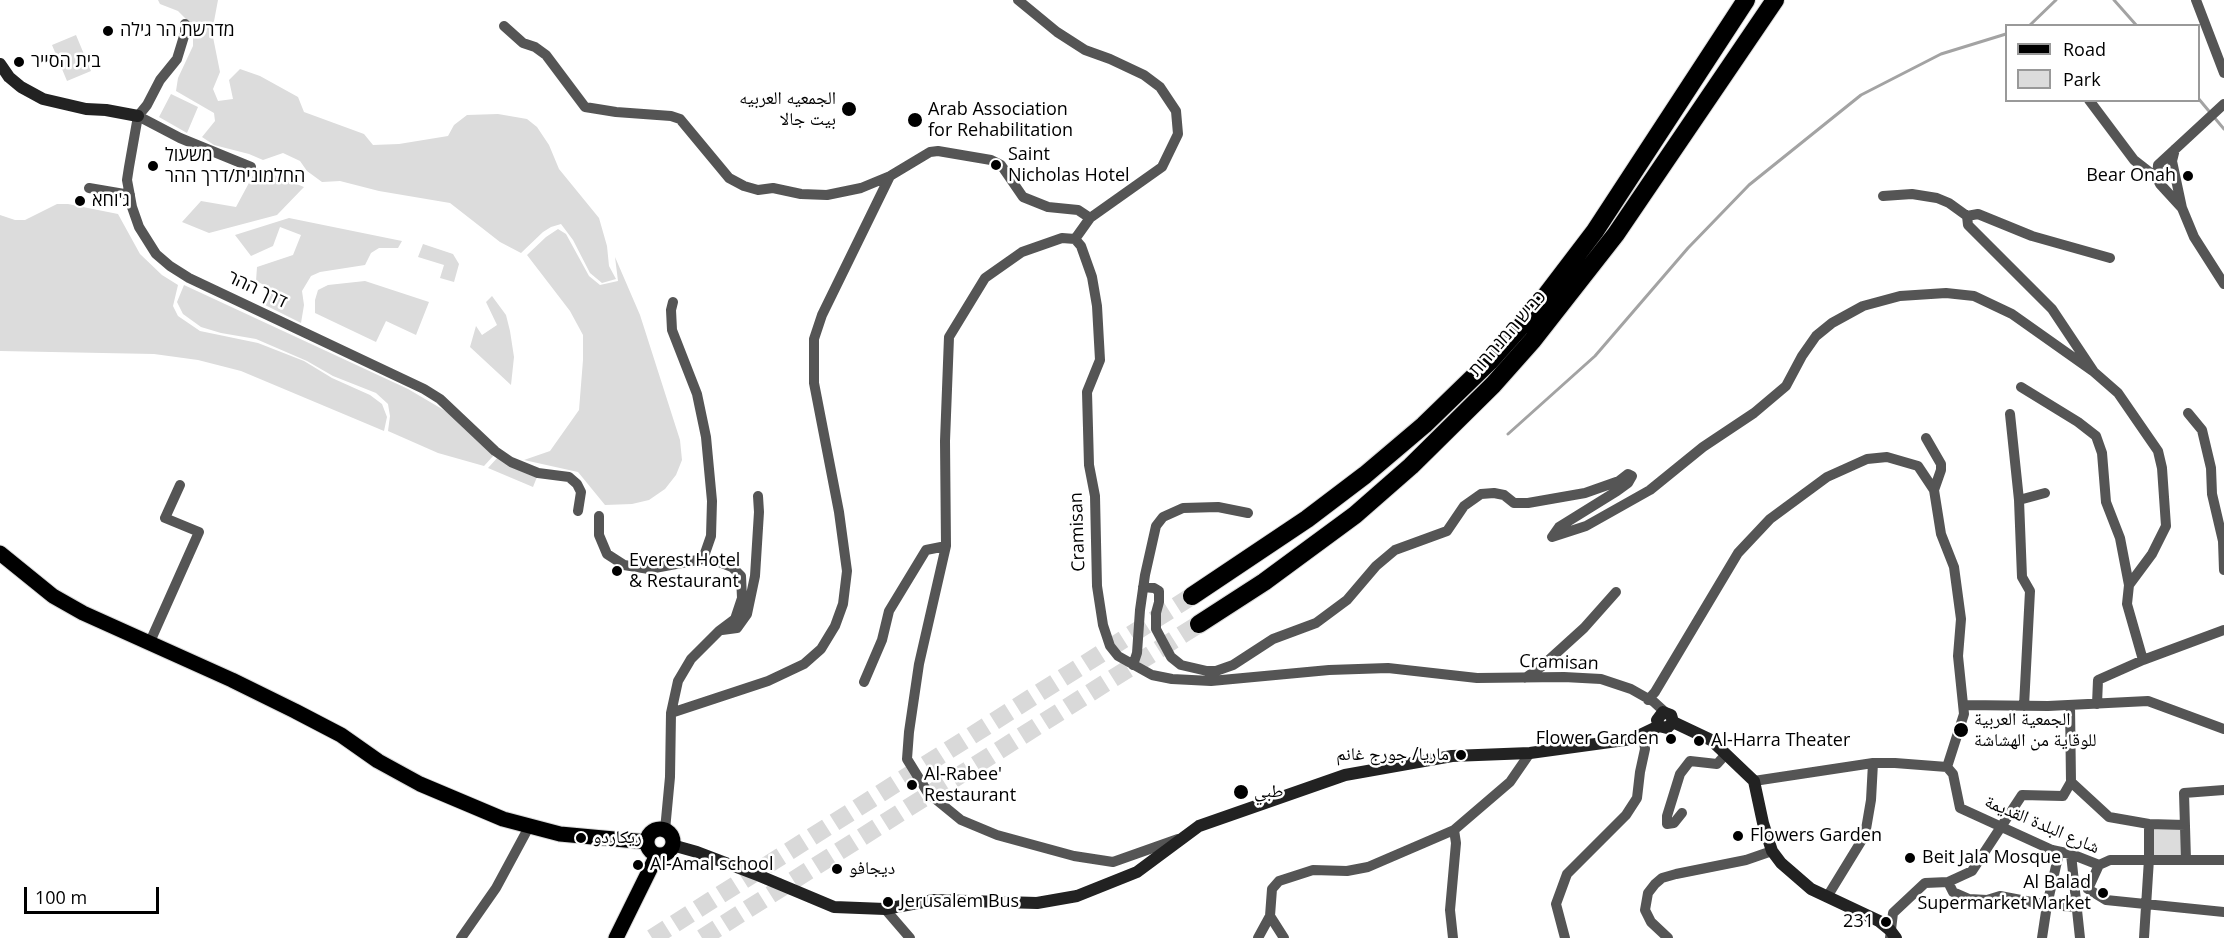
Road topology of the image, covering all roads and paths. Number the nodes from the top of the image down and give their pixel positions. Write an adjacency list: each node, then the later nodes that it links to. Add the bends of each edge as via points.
1 (1018, 0): 21 (street, via 1057,33 1085,50 1144,75 1160,87 1176,111 1178,134 1162,167)
2 (1746, 0): 46 (highway, כביש המנהרות, via 1595,231 1490,361 1365,476)
3 (2196, 0): 8 (street)
4 (1772, 3): 47 (highway, כביש המנהרות, via 1616,234 1493,385 1355,515)
5 (185, 24): 11 (street, via 177,58)
6 (504, 26): 14 (street, via 523,43 546,55 585,107 680,119 729,178 744,186 827,195 861,188)
7 (0, 64): 11 (street, via 21,87 43,99)
8 (2224, 73)
9 (2090, 102): 15 (street, via 2134,160)
10 (2224, 104): 12 (street)
11 (138, 116): 13 (street); 17 (street, דרך ההר, via 128,174)
12 (2175, 149): 15 (street, via 2158,165); 19 (street, via 2172,161)
13 (251, 167)
14 (890, 176): 21 (street, via 930,152 975,156 1000,165 1023,197 1048,207 1078,210); 59 (street, via 814,339 814,383 846,571 843,604 835,626 821,649 804,664 768,681)
15 (2157, 178): 19 (street)
16 (89, 188): 17 (street)
17 (130, 195): 36 (street, דרך ההר, via 146,241 170,266 440,399 511,462 538,473 569,477 581,492)
18 (1883, 196): 20 (street, via 1912,194 1936,198)
19 (2182, 208): 24 (street, via 2194,237)
20 (1967, 216): 23 (street, via 1978,214 2032,236); 26 (street, via 1968,225 2052,309)
21 (1090, 218): 22 (street)
22 (1075, 238): 39 (street, via 1062,238 1022,252 985,278 949,337); 52 (street, Cramisan, via 1092,277 1099,334 1100,360 1087,393 1097,585 1110,646)
23 (2110, 258)
24 (2224, 284)
25 (673, 302): 41 (street, via 672,330 697,394 706,437 712,501 711,536)
26 (2094, 372): 43 (street, via 2118,393 2158,451 2162,468 2166,526 2152,554); 44 (street, via 2012,314 1974,296 1900,296 1863,306 1832,323 1816,336 1786,386 1650,490 1586,526 1552,537 1559,526 1617,491 1632,477 1628,474 1585,492 1528,503 1514,503 1494,492 1481,494 1464,506 1447,531 1395,550 1347,600 1316,623 1273,639 1233,665 1207,671 1181,665 1171,657 1156,629 1159,591)
27 (2021, 387): 43 (street, via 2096,436 2102,453 2106,502 2120,538)
28 (2188, 413): 42 (street, via 2202,430 2209,459)
29 (2010, 414): 35 (street)
30 (1926, 438): 32 (street, via 1941,464)
31 (180, 485): 50 (street, via 165,518 199,532)
32 (1934, 490): 56 (street, via 1941,534 1954,567 1961,619 1958,656); 60 (street, via 1918,466 1887,457 1867,459 1827,477 1770,519 1738,553 1655,692)
33 (2045, 493): 35 (street)
34 (758, 495): 49 (street, via 755,576 747,614 737,628)
35 (2019, 500): 58 (street, via 2022,577 2030,591)
36 (578, 511)
37 (1248, 513): 44 (street, via 1196,506 1163,517 1151,540)
38 (599, 516): 41 (street, via 599,535 607,554 624,565 649,569)
39 (946, 546): 54 (street, via 926,550 889,610 882,640); 76 (street, via 919,664 907,759 928,793 961,820 997,836 1084,857 1113,862)
40 (0, 553): 50 (main road, via 53,596)
41 (703, 559): 49 (street, via 732,567 741,576 742,598 735,619)
42 (2224, 570)
43 (2128, 585): 51 (street, via 2127,604)
44 (1143, 587): 52 (street)
45 (1616, 592): 53 (street, via 1584,628)
46 (1192, 596)
47 (1199, 624)
48 (2224, 630): 51 (street)
49 (719, 631): 59 (street, via 691,659 678,681)
50 (149, 644): 71 (main road, via 295,711 420,784 503,819)
51 (2143, 660): 55 (street, via 2098,680)
52 (1133, 665): 53 (street, Cramisan, via 1162,677 1201,680 1388,668 1477,678)
53 (1524, 678): 60 (street, Cramisan, via 1601,679 1631,688)
54 (864, 682)
55 (2097, 704): 57 (street); 61 (street, via 2148,701)
56 (1964, 705): 58 (street); 65 (street)
57 (2070, 705): 58 (street); 67 (street)
58 (2024, 706)
59 (671, 713): 74 (street)
60 (1656, 719): 62 (street, via 1632,739); 63 (street, via 1711,740); 102 (street, via 1645,749 1637,798 1626,815 1568,874 1556,904)
61 (2224, 729)
62 (1530, 753): 75 (street, via 1510,782); 76 (street, via 1452,756 1345,775 1199,826)
63 (1726, 754): 66 (street); 69 (street, via 1717,764 1690,761 1680,774 1667,824 1674,823)
64 (1873, 763): 65 (street); 66 (street); 88 (street, via 1864,835)
65 (1947, 767): 73 (street, شارع البلدة القديمة, via 1953,774 1960,808)
66 (1754, 781): 79 (street)
67 (2071, 782): 70 (street, via 2109,817); 73 (street, via 2063,796 2022,795)
68 (2224, 790): 72 (street, via 2184,793)
69 (1682, 813)
70 (2149, 824): 72 (street); 83 (street)
71 (530, 825): 77 (main road, via 560,834); 96 (street, via 496,888)
72 (2185, 825): 84 (street)
73 (2002, 826): 80 (street, شارع البلدة القديمة); 87 (street, via 1972,871)
74 (665, 830): 77 (main road, via 654,831); 78 (main road, via 671,835)
75 (1454, 830): 94 (street, via 1368,867 1313,870 1279,881 1272,889); 101 (street, via 1450,910)
76 (1179, 839): 92 (street, via 1137,872 1077,896 1037,903 934,900)
77 (647, 842): 82 (main road, via 650,851)
78 (672, 846): 82 (main road, via 668,852); 92 (street, via 742,869 834,907)
79 (1772, 851): 88 (street, via 1810,889); 103 (street, via 1662,878 1648,893 1645,910)
80 (2059, 853): 81 (street, شارع البلدة القديمة); 89 (street)
81 (2071, 854): 86 (street, شارع البلدة القديمة); 91 (street)
82 (657, 855): 97 (main road)
83 (2149, 859): 84 (street); 86 (street, via 2110,860); 90 (street)
84 (2186, 860): 85 (street)
85 (2224, 860)
86 (2099, 865): 90 (street, شارع البلدة القديمة, via 2088,889 2106,900)
87 (1948, 882): 89 (street, via 1953,892 1969,899 2000,896); 95 (street, via 1925,883 1893,913)
88 (1827, 897): 95 (street, via 1870,917)
89 (2047, 905): 91 (street); 104 (street)
90 (2146, 905): 93 (street, شارع البلدة القديمة); 106 (street)
91 (2078, 907): 105 (street)
92 (885, 909): 98 (street)
93 (2224, 912)
94 (1270, 916): 99 (street); 100 (street)
95 (1892, 935)
96 (461, 938)
97 (616, 938)
98 (910, 938)
99 (1258, 938)
100 (1284, 938)
101 (1453, 938)
102 (1565, 938)
103 (1668, 938)
104 (2042, 938)
105 (2080, 938)
106 (2144, 938)

